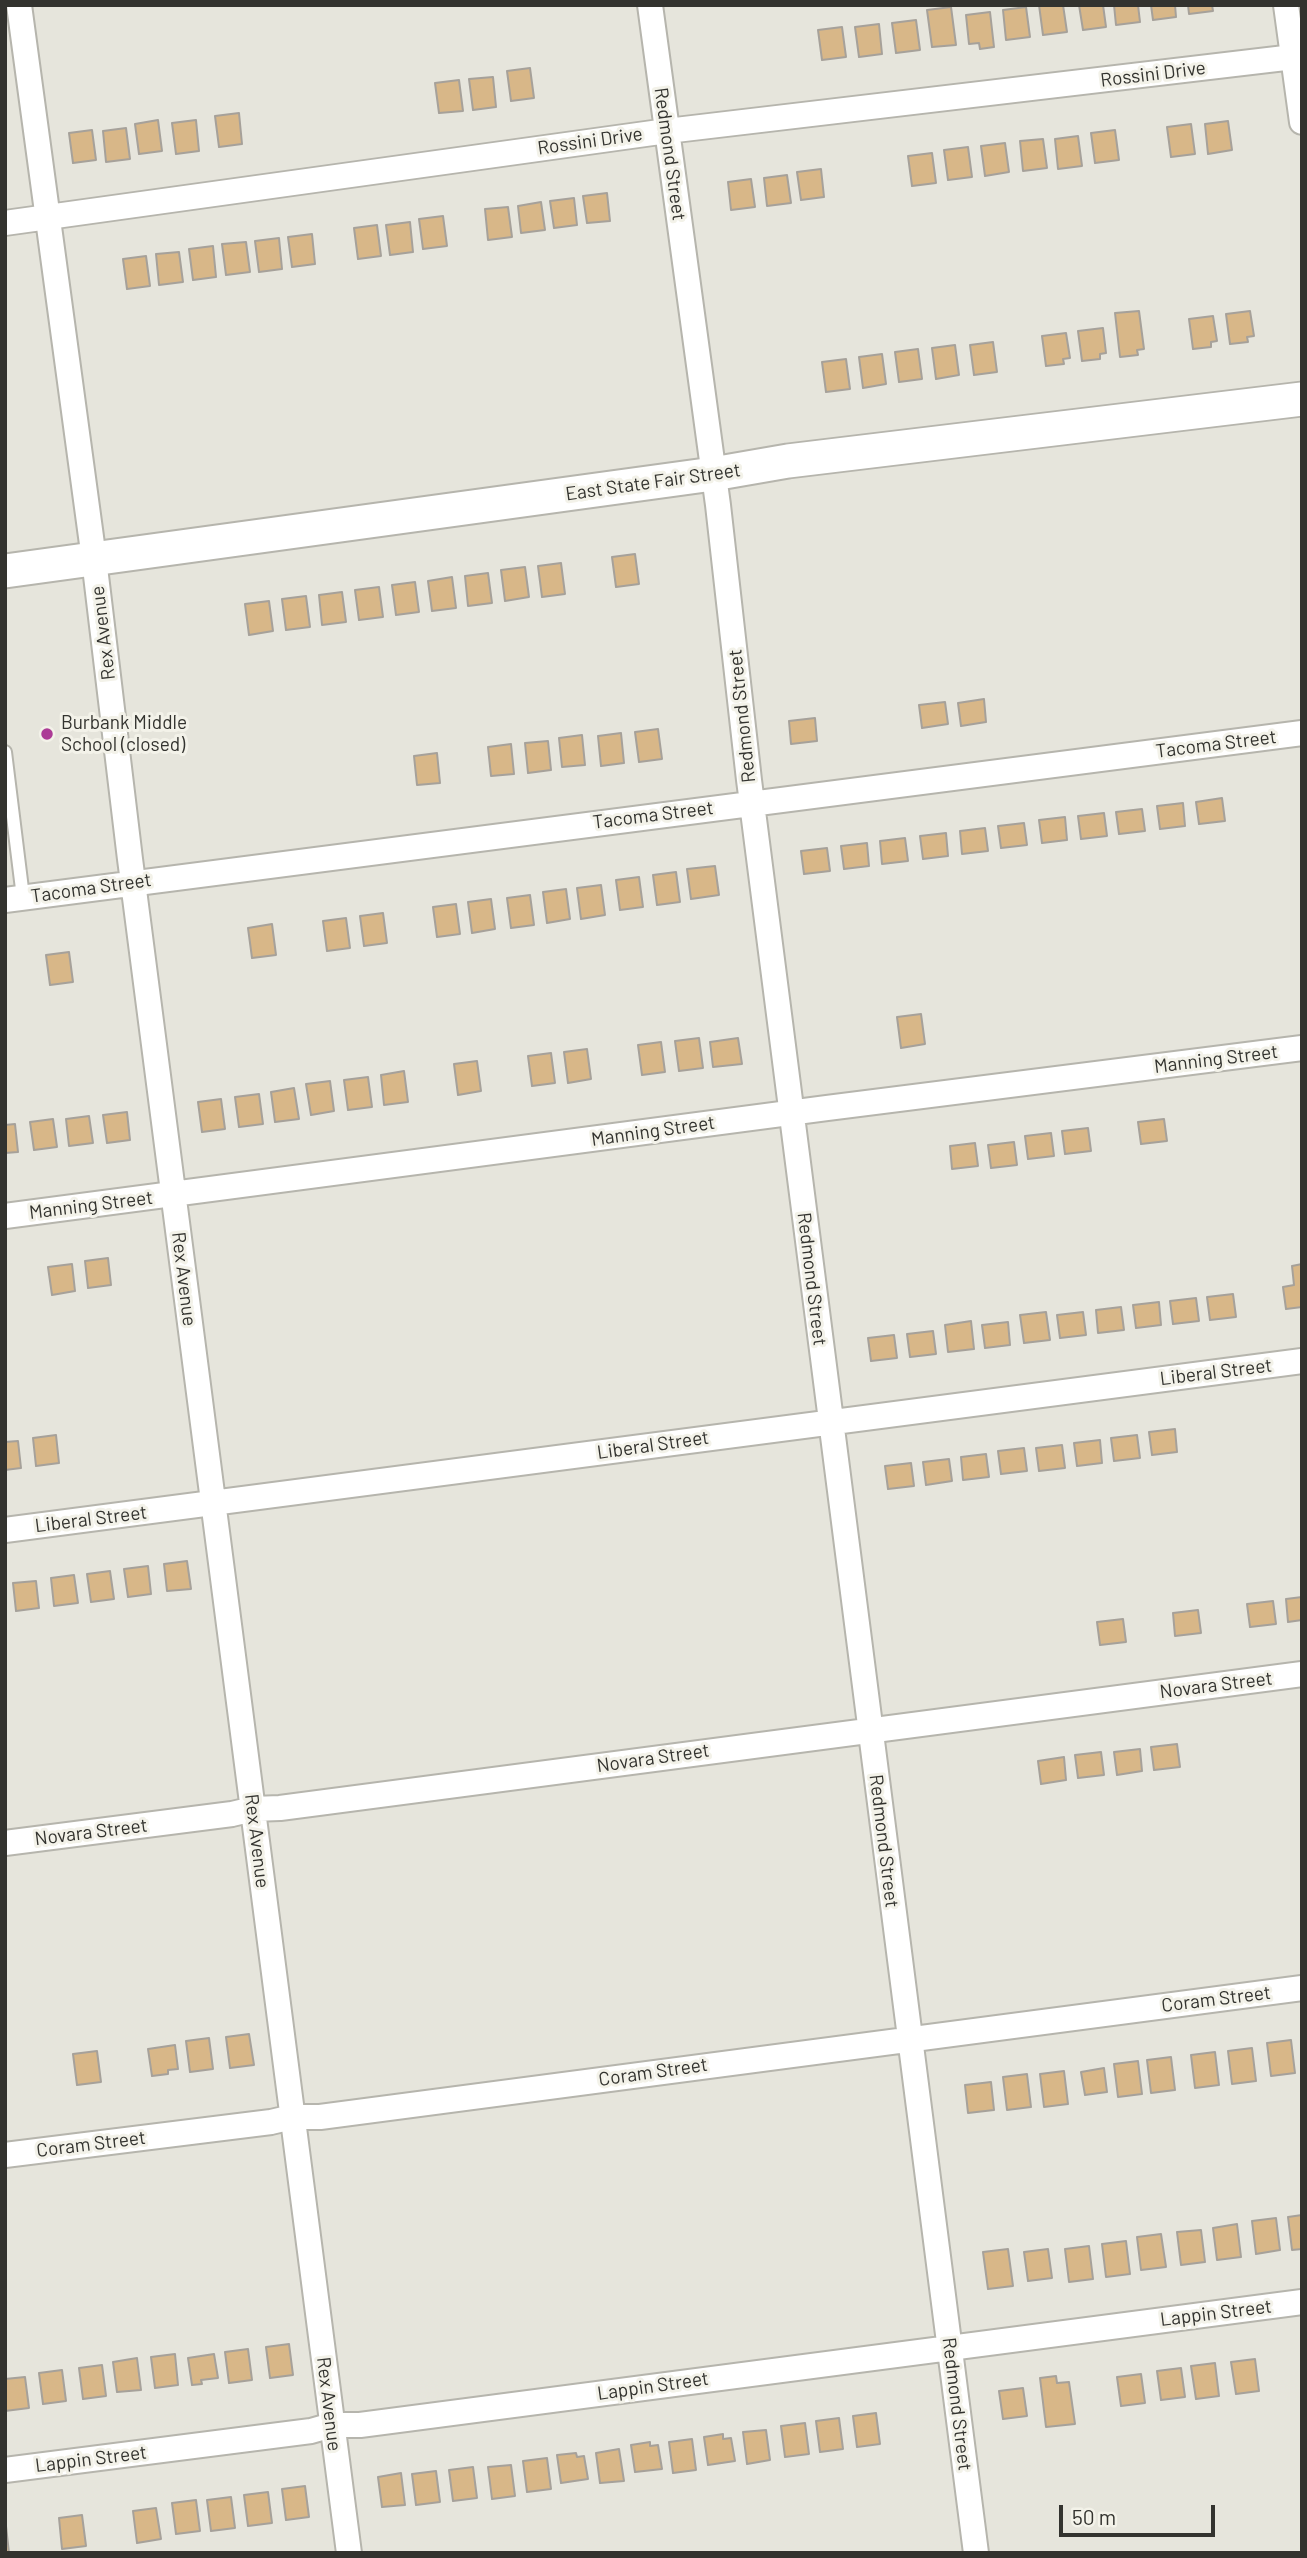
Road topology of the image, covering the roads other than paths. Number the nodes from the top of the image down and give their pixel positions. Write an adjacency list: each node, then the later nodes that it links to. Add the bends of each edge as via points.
1 (19, 5): 7 (street, Rex Avenue)
2 (650, 5): 6 (street, Redmond Street)
3 (1286, 5): 4 (street)
4 (1298, 57): 5 (street); 6 (street, Rossini Drive)
5 (1302, 122)
6 (667, 131): 7 (street, Rossini Drive); 10 (street, Redmond Street)
7 (47, 217): 8 (street, Rossini Drive); 11 (street, Rex Avenue)
8 (5, 223)
9 (1302, 399): 10 (street, East State Fair Street)
10 (713, 474): 11 (street, East State Fair Street); 15 (street, Redmond Street)
11 (94, 559): 12 (street, East State Fair Street); 16 (street, Rex Avenue)
12 (5, 571)
13 (1302, 733): 15 (street, Tacoma Street)
14 (5, 752): 17 (lane)
15 (752, 802): 16 (street, Tacoma Street); 19 (street, Redmond Street)
16 (133, 882): 17 (street, Tacoma Street); 20 (street, Rex Avenue)
17 (14, 899)
18 (1302, 1048): 19 (street, Manning Street)
19 (791, 1112): 20 (street, Manning Street); 23 (street, Redmond Street)
20 (173, 1195): 21 (street, Manning Street); 24 (street, Rex Avenue)
21 (5, 1216)
22 (1302, 1362): 23 (street, Liberal Street)
23 (831, 1421): 24 (street, Liberal Street); 27 (street, Redmond Street)
24 (213, 1503): 25 (street, Liberal Street); 28 (street, Rex Avenue)
25 (5, 1530)
26 (1302, 1674): 27 (street, Novara Street)
27 (870, 1730): 28 (street, Novara Street); 31 (street, Redmond Street)
28 (253, 1809): 29 (street, Novara Street); 32 (street, Rex Avenue)
29 (5, 1843)
30 (1302, 1988): 31 (street, Coram Street)
31 (910, 2038): 32 (street, Coram Street, via 320,2117); 35 (street, Redmond Street)
32 (292, 2116): 33 (street, Coram Street); 36 (street, Rex Avenue)
33 (5, 2155)
34 (1302, 2302): 35 (street, Lappin Street)
35 (949, 2347): 36 (street, Lappin Street, via 360,2425); 39 (street, Redmond Street)
36 (332, 2425): 37 (street, Lappin Street); 38 (street, Rex Avenue)
37 (5, 2470)
38 (349, 2553)
39 (976, 2553)

